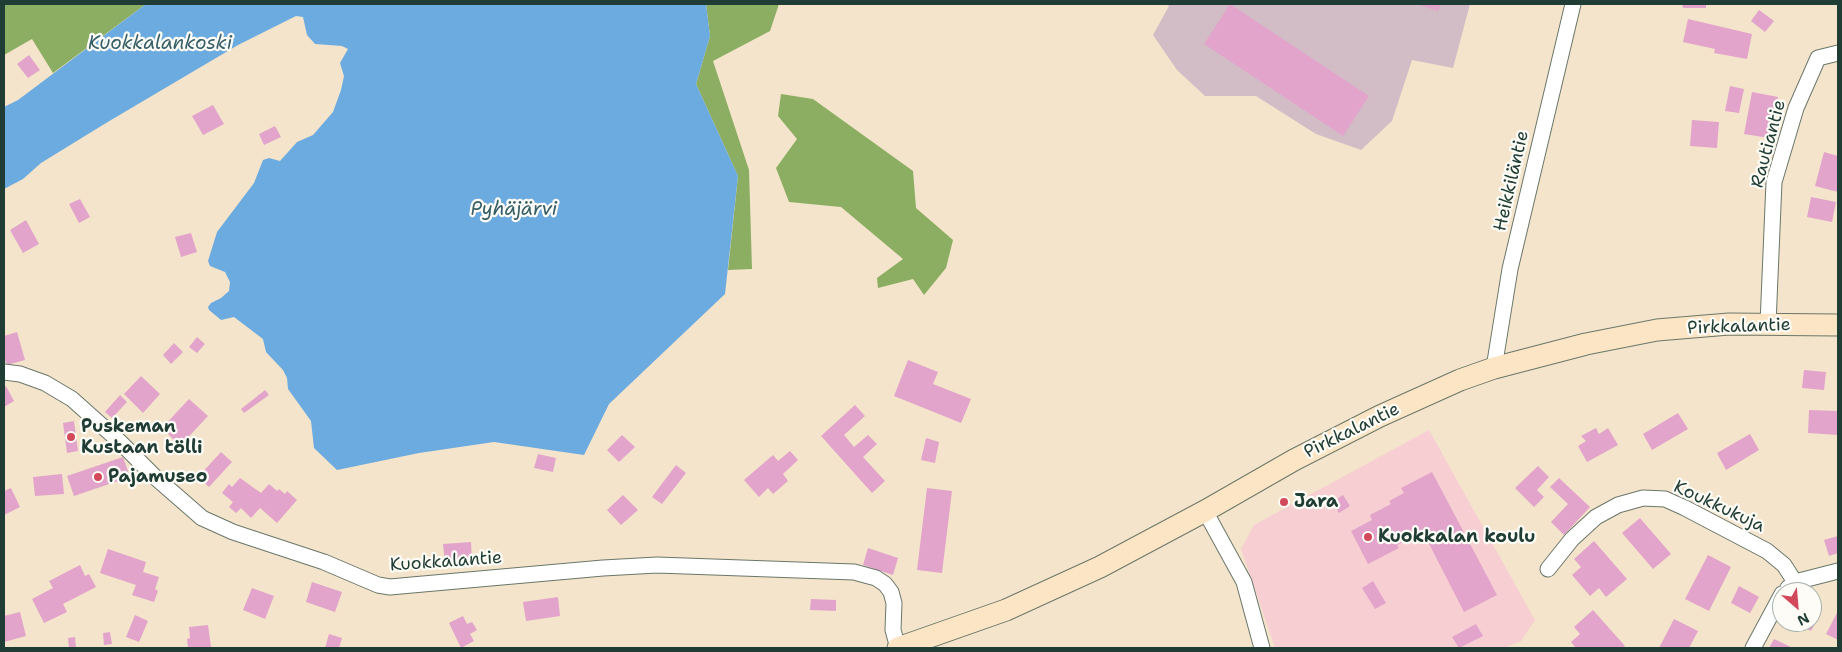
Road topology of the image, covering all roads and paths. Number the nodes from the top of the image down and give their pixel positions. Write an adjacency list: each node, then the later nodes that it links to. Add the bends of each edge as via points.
1 (1573, 4): 5 (street, Heikkiläntie, via 1510,269)
2 (1838, 53): 3 (street, Rautiantie, via 1818,58 1796,108 1774,182)
3 (1768, 324): 4 (street, Pirkkalantie); 5 (street, Pirkkalantie, via 1657,330)
4 (1838, 325)
5 (1494, 368): 7 (street, Pirkkalantie, via 1380,416)
6 (4, 372): 13 (street, Kuokkalantie, via 45,382 72,399 202,518 378,585 390,587 656,565 854,572 876,578 891,592 893,630)
7 (1205, 511): 13 (street, Pirkkalantie, via 1100,567 1006,610); 14 (street, via 1244,582)
8 (1548, 568): 10 (street, Koukkukuja, via 1596,517 1635,500 1665,499 1767,550 1784,565)
9 (1838, 571): 11 (street)
10 (1786, 582)
11 (1807, 582)
12 (1772, 614): 15 (street)
13 (898, 648)
14 (1262, 648)
15 (1752, 648)

